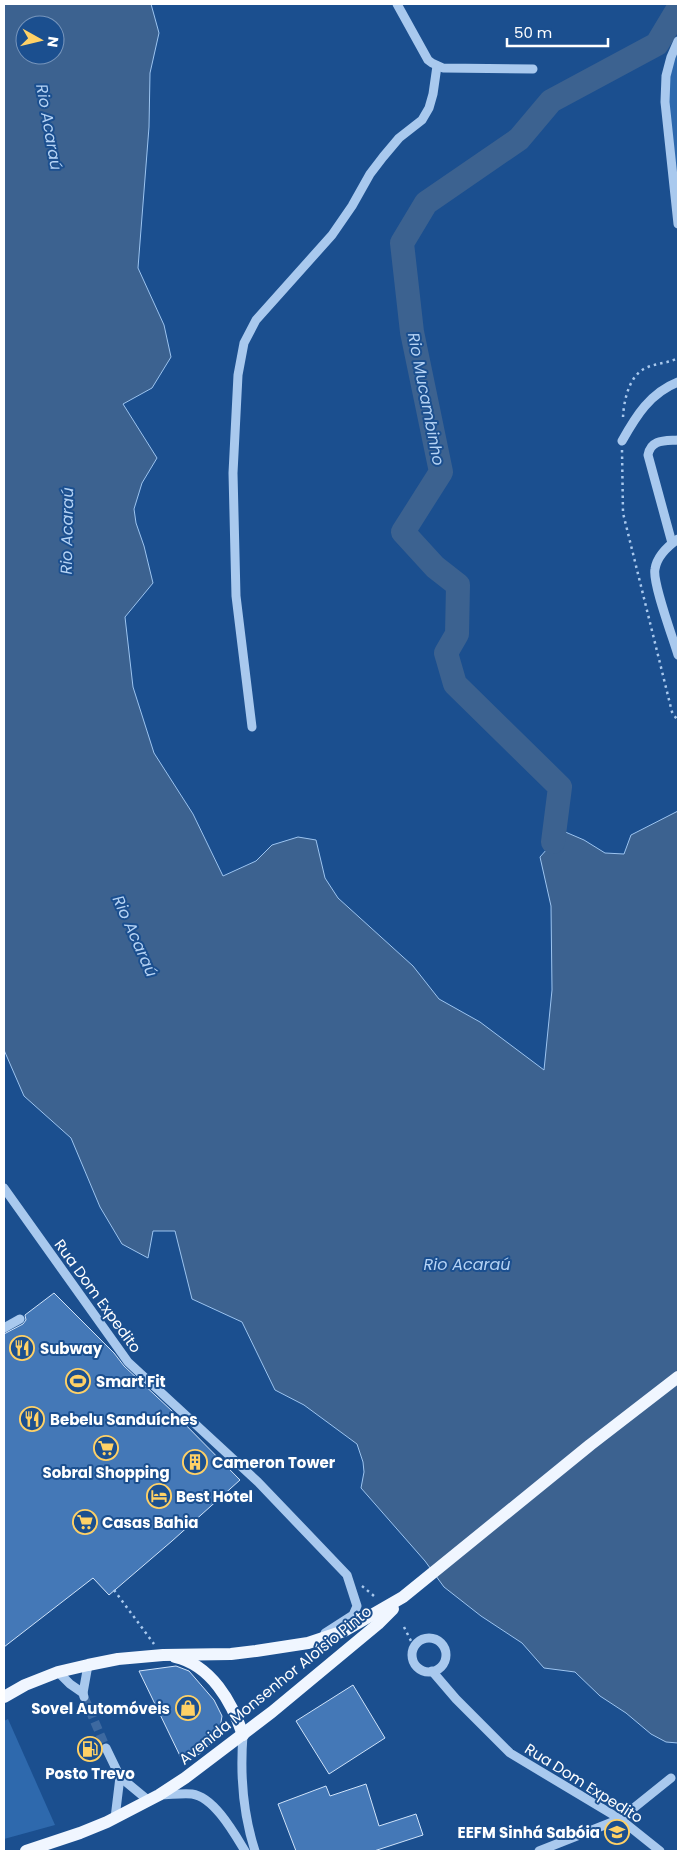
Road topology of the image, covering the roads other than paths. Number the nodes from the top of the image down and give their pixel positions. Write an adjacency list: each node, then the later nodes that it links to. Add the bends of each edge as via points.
1 (397, 4): 3 (street, via 428,60)
2 (678, 41): 5 (street, via 666,76 665,102)
3 (436, 66): 4 (street); 11 (street, via 433,94 422,120 398,138 370,174 332,236 260,315 244,342 238,374 232,473 236,596)
4 (532, 69)
5 (678, 224)
6 (678, 382): 8 (street, via 648,401)
7 (678, 440): 9 (street, via 655,442 648,455)
8 (622, 441)
9 (675, 541): 10 (street, via 658,559 654,576)
10 (678, 655)
11 (252, 727)
12 (4, 1188): 17 (street, Rua Dom Expedito, via 128,1362 258,1482 348,1575 357,1606 353,1615)
13 (20, 1319): 14 (street)
14 (4, 1328)
15 (678, 1377): 16 (main road, Avenida Monsenhor Aloísio Pinto)
16 (403, 1597): 17 (main road, Avenida Monsenhor Aloísio Pinto, via 344,1632); 23 (main road, Avenida Monsenhor Aloísio Pinto, via 378,1624)
17 (308, 1643): 18 (main road, Avenida Monsenhor Aloísio Pinto, via 231,1654)
18 (163, 1655): 19 (main road, Avenida Monsenhor Aloísio Pinto); 23 (main road, via 185,1660 210,1677 228,1700)
19 (88, 1665): 21 (main road, Avenida Monsenhor Aloísio Pinto); 21 (street, via 83,1695)
20 (432, 1671): 20 (street, via 416,1665 412,1653 414,1647 426,1638 441,1643 446,1652 444,1662); 29 (street, Rua Dom Expedito, via 510,1753)
21 (58, 1672): 22 (main road, Avenida Monsenhor Aloísio Pinto)
22 (4, 1697)
23 (242, 1735): 27 (main road, Avenida Monsenhor Aloísio Pinto); 32 (street, via 244,1799)
24 (106, 1748): 25 (street)
25 (120, 1777): 27 (street); 28 (street)
26 (671, 1778): 29 (street)
27 (154, 1798): 28 (main road, Avenida Monsenhor Aloísio Pinto); 31 (street, via 192,1794 204,1798 221,1816)
28 (115, 1818): 30 (main road, Avenida Monsenhor Aloísio Pinto, via 56,1843)
29 (620, 1819): 33 (street); 34 (street, Rua Dom Expedito)
30 (26, 1851)
31 (244, 1851)
32 (255, 1851)
33 (539, 1851)
34 (660, 1851)

